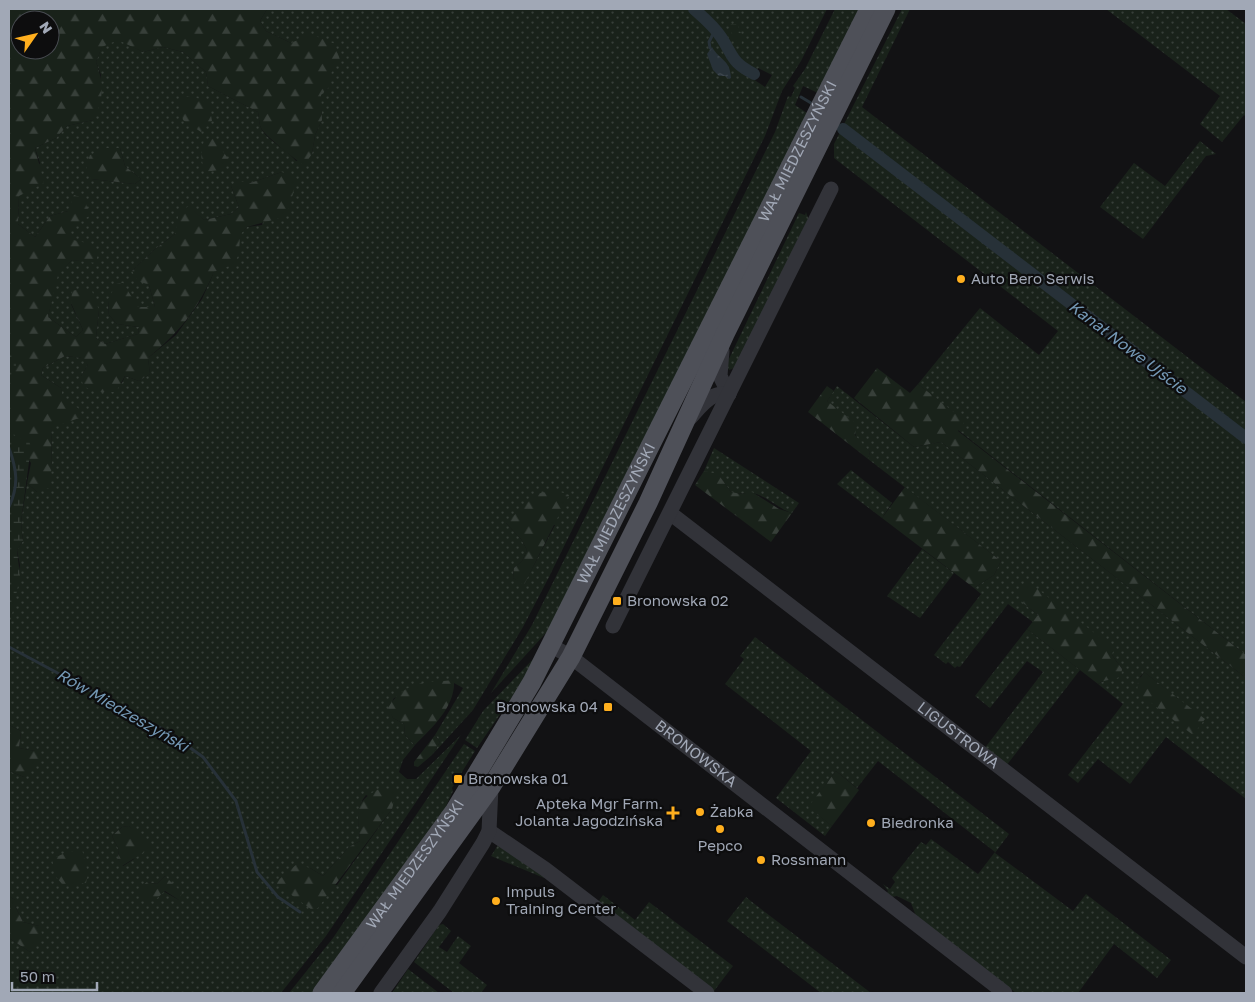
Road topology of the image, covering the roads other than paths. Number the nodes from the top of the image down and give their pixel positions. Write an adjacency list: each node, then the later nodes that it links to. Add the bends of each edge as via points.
1 (869, 9): 9 (main road, WAŁ MIEDZESZYŃSKI)
2 (886, 9): 4 (main road, WAŁ MIEDZESZYŃSKI)
3 (831, 188): 5 (street)
4 (725, 334): 5 (street, via 719,370 722,384); 6 (main road, WAŁ MIEDZESZYŃSKI)
5 (729, 394): 6 (street, via 711,396); 7 (street)
6 (682, 427): 10 (main road, WAŁ MIEDZESZYŃSKI, via 648,503)
7 (670, 512): 8 (street); 13 (street, LIGUSTROWA)
8 (613, 626)
9 (552, 646): 10 (street, BRONOWSKA); 14 (main road, WAŁ MIEDZESZYŃSKI, via 455,810)
10 (570, 657): 11 (main road, WAŁ MIEDZESZYŃSKI); 18 (street, BRONOWSKA)
11 (491, 787): 12 (street); 15 (main road, WAŁ MIEDZESZYŃSKI)
12 (489, 831): 16 (street, via 440,911); 17 (street, via 545,869)
13 (1246, 957)
14 (322, 993)
15 (342, 993)
16 (381, 993)
17 (707, 993)
18 (1005, 993)

